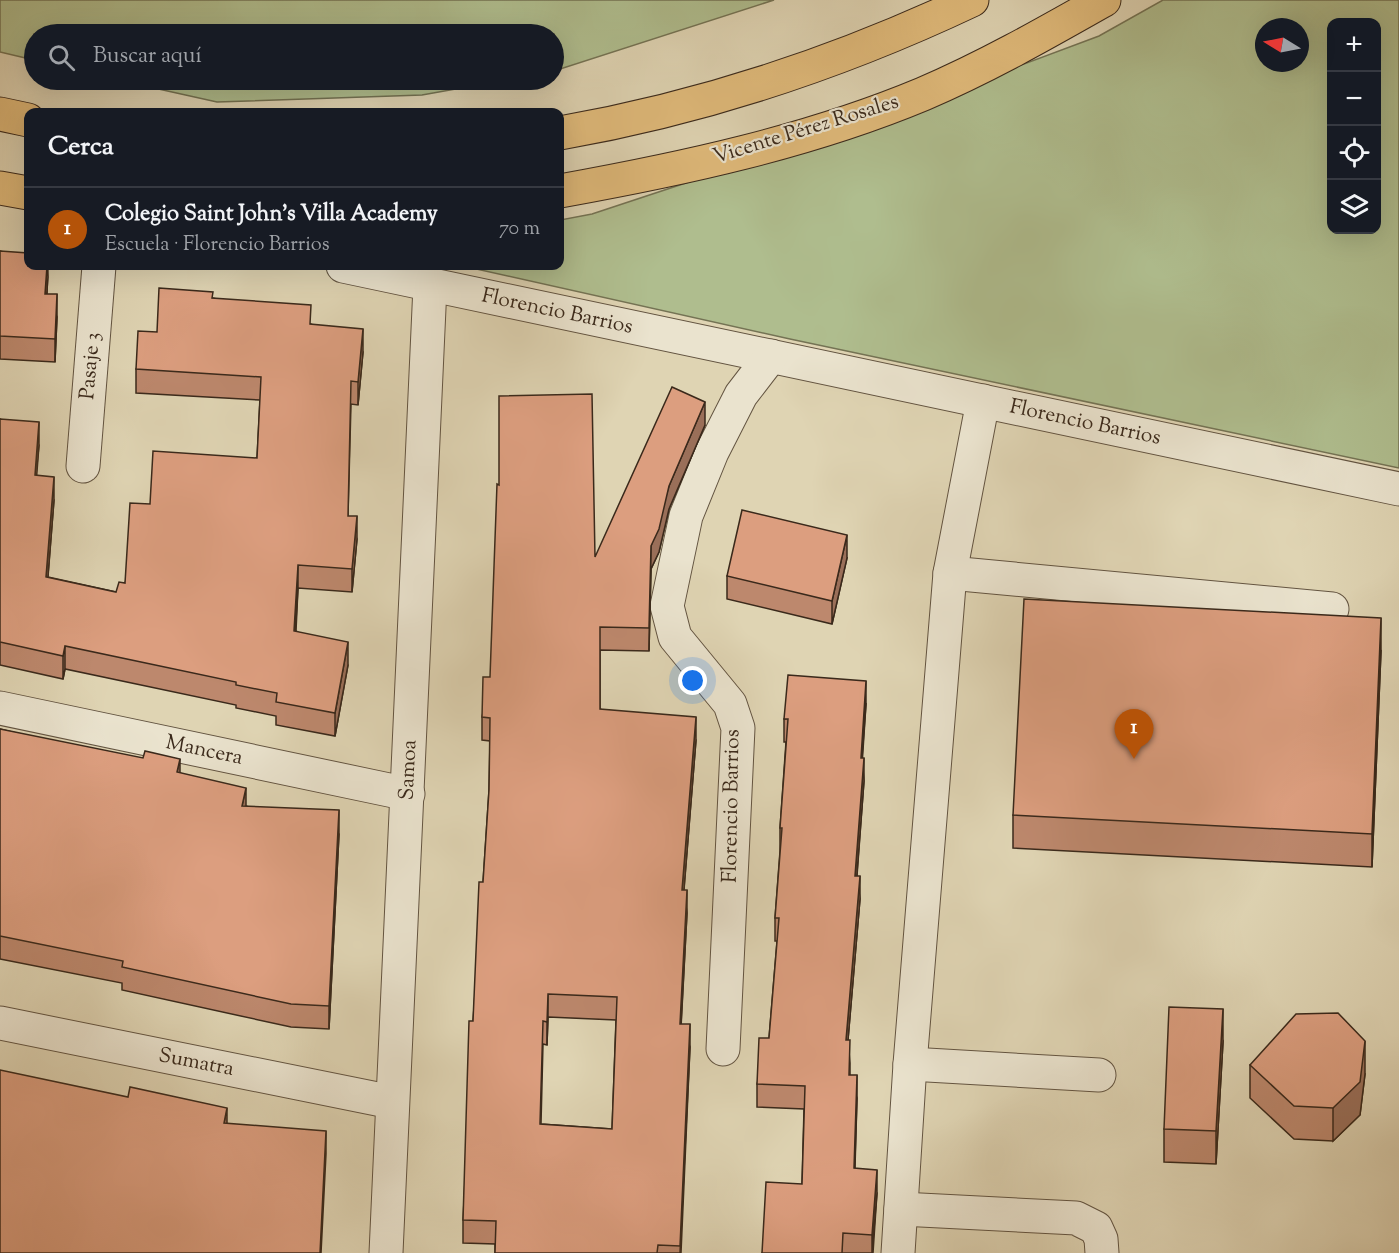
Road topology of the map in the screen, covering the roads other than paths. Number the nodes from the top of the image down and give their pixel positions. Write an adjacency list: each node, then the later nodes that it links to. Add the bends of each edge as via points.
1 (972, 0): 5 (main road, via 854,52 769,82 682,107)
2 (1104, 0): 7 (main road, Vicente Pérez Rosales, via 975,71 849,121 695,163)
3 (0, 114): 4 (main road)
4 (24, 119)
5 (564, 132)
6 (0, 188): 8 (main road)
7 (564, 190)
8 (24, 192)
9 (99, 270): 14 (street, Pasaje 3)
10 (360, 270): 11 (street, Florencio Barrios)
11 (430, 286): 12 (street, Florencio Barrios); 19 (street, Samoa)
12 (771, 356): 13 (street, Florencio Barrios); 21 (street, Florencio Barrios, via 741,395 712,452 686,516 667,606 675,637 730,704 738,728)
13 (983, 401): 15 (street, Florencio Barrios); 16 (street)
14 (83, 466)
15 (1399, 489)
16 (950, 573): 17 (street); 22 (street)
17 (1332, 609)
18 (0, 708): 19 (street, Mancera)
19 (408, 794): 24 (street, Samoa)
20 (0, 1023): 24 (street, Sumatra)
21 (723, 1049)
22 (909, 1064): 23 (street); 25 (street)
23 (1099, 1075)
24 (392, 1102): 26 (street, Samoa)
25 (901, 1209): 27 (street); 28 (street, via 1076,1218 1096,1228)
26 (386, 1253)
27 (898, 1253)
28 (1102, 1253)

